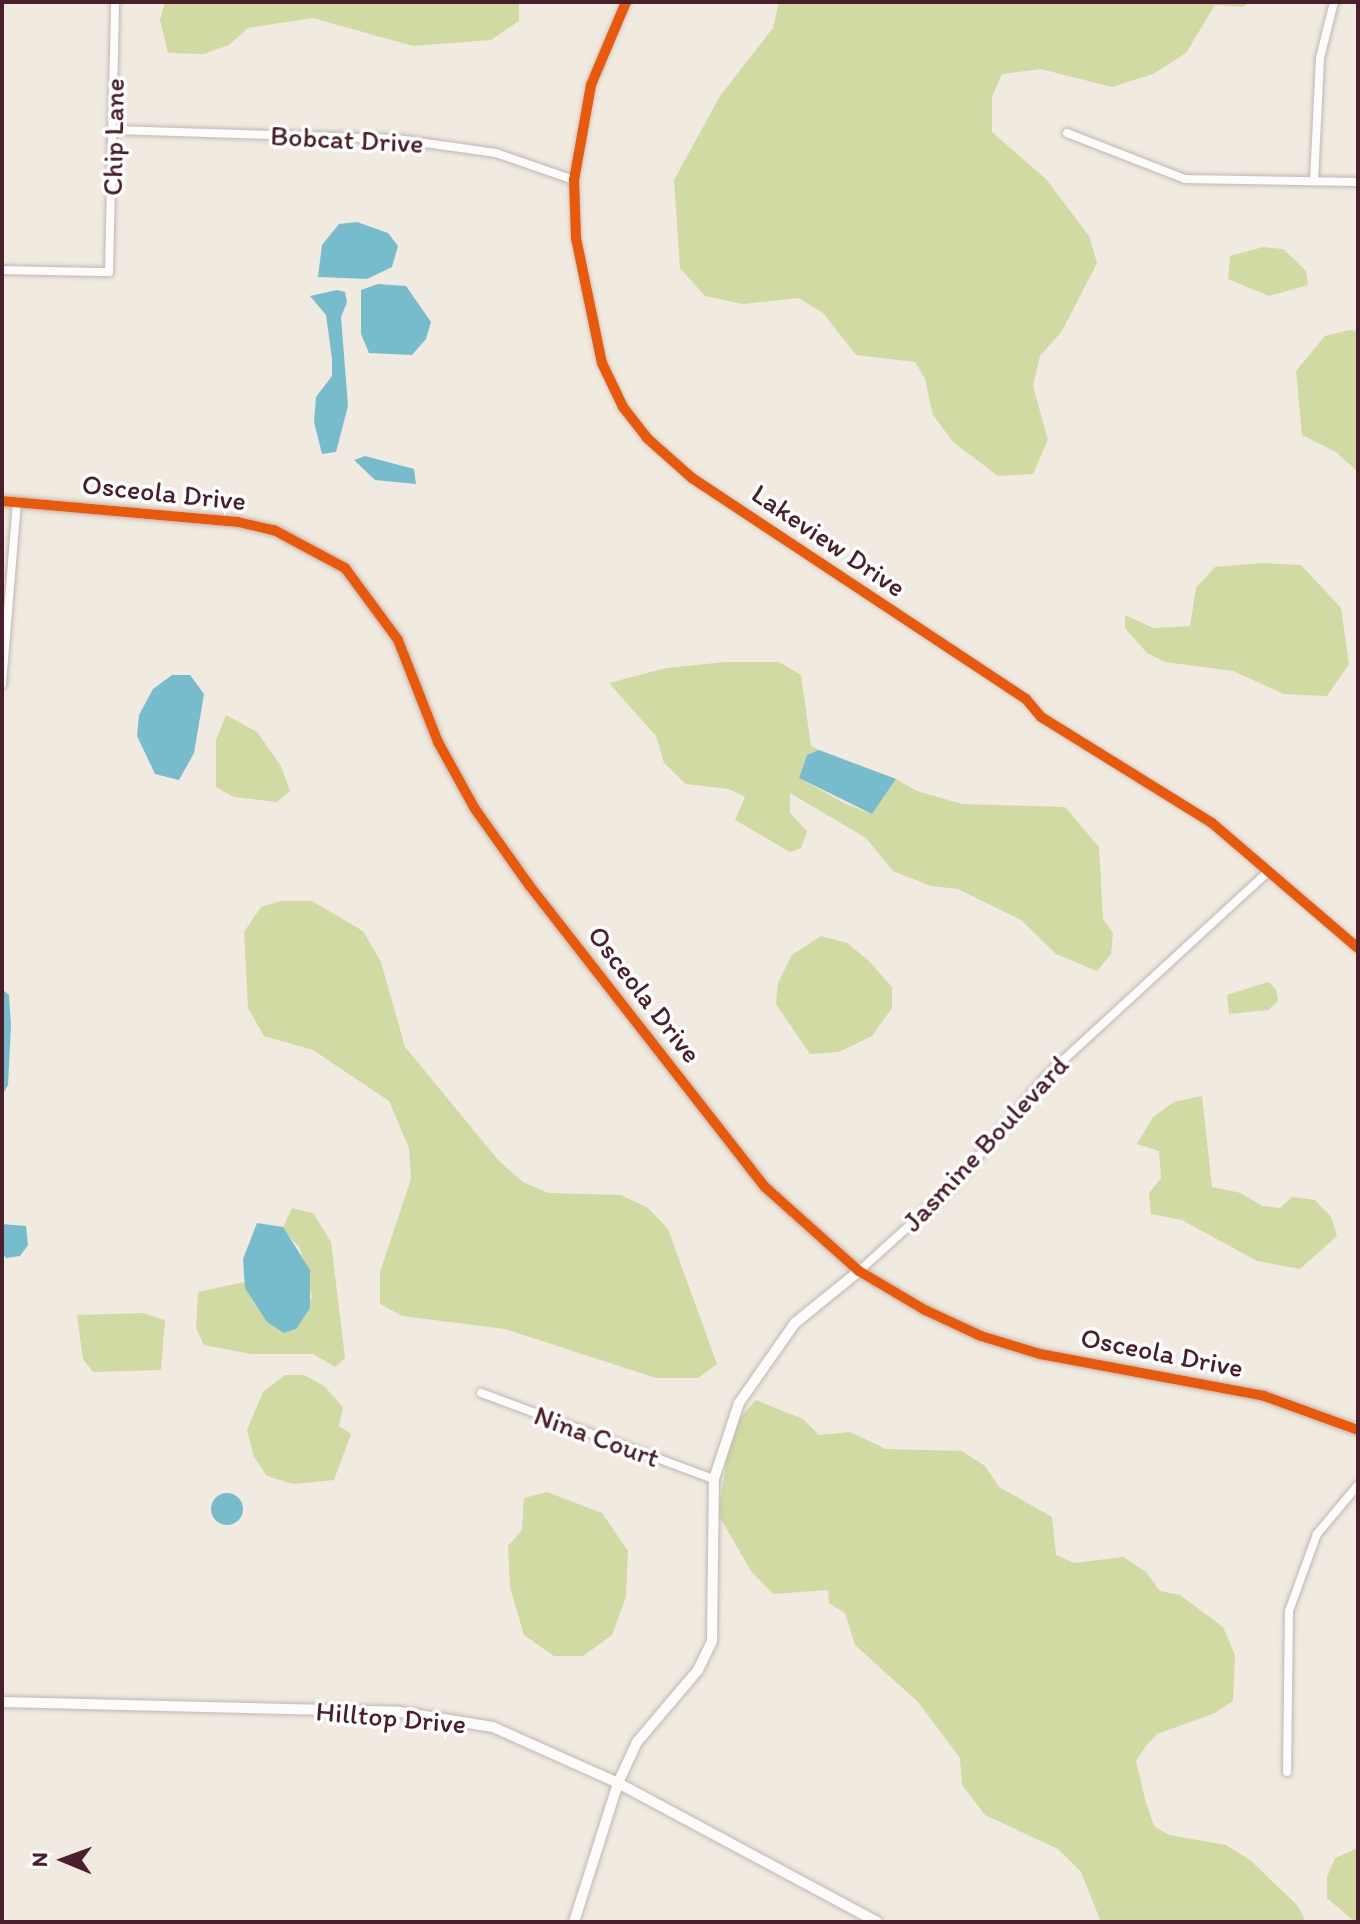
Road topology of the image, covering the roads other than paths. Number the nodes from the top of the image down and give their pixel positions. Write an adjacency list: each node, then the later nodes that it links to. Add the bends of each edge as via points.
1 (115, 2): 4 (street, Chip Lane)
2 (626, 2): 6 (street, Lakeview Drive, via 591,85)
3 (1334, 2): 7 (street, via 1320,58)
4 (114, 130): 6 (street, Bobcat Drive, via 397,139 496,153); 9 (street, Chip Lane, via 109,272)
5 (1067, 133): 7 (street, via 1185,179)
6 (574, 180): 13 (street, Lakeview Drive, via 576,238 602,363 623,407 647,438 692,478 1026,699 1041,717 1212,823)
7 (1314, 181): 8 (street)
8 (1358, 182)
9 (2, 270)
10 (2, 501): 11 (street, Osceola Drive)
11 (17, 502): 12 (street); 15 (street, Osceola Drive, via 238,522 274,530 345,568 398,640 438,742 475,809 529,885 765,1187)
12 (2, 684)
13 (1268, 872): 14 (street, Lakeview Drive); 15 (street, Jasmine Boulevard, via 1047,1075 953,1186)
14 (1358, 948)
15 (859, 1271): 17 (street, Osceola Drive, via 981,1336 1040,1354 1264,1396); 18 (street, Jasmine Boulevard, via 795,1323 768,1356 739,1403)
16 (481, 1393): 18 (street, Nina Court)
17 (1358, 1430)
18 (714, 1479): 22 (street, Jasmine Boulevard, via 712,1641 698,1670 637,1742)
19 (1358, 1485): 21 (street, via 1317,1534 1289,1611)
20 (2, 1702): 22 (street, Hilltop Drive, via 441,1716 493,1727)
21 (1287, 1772)
22 (618, 1783): 23 (street, Jasmine Boulevard); 24 (street, Hilltop Drive)
23 (574, 1922)
24 (877, 1922)

